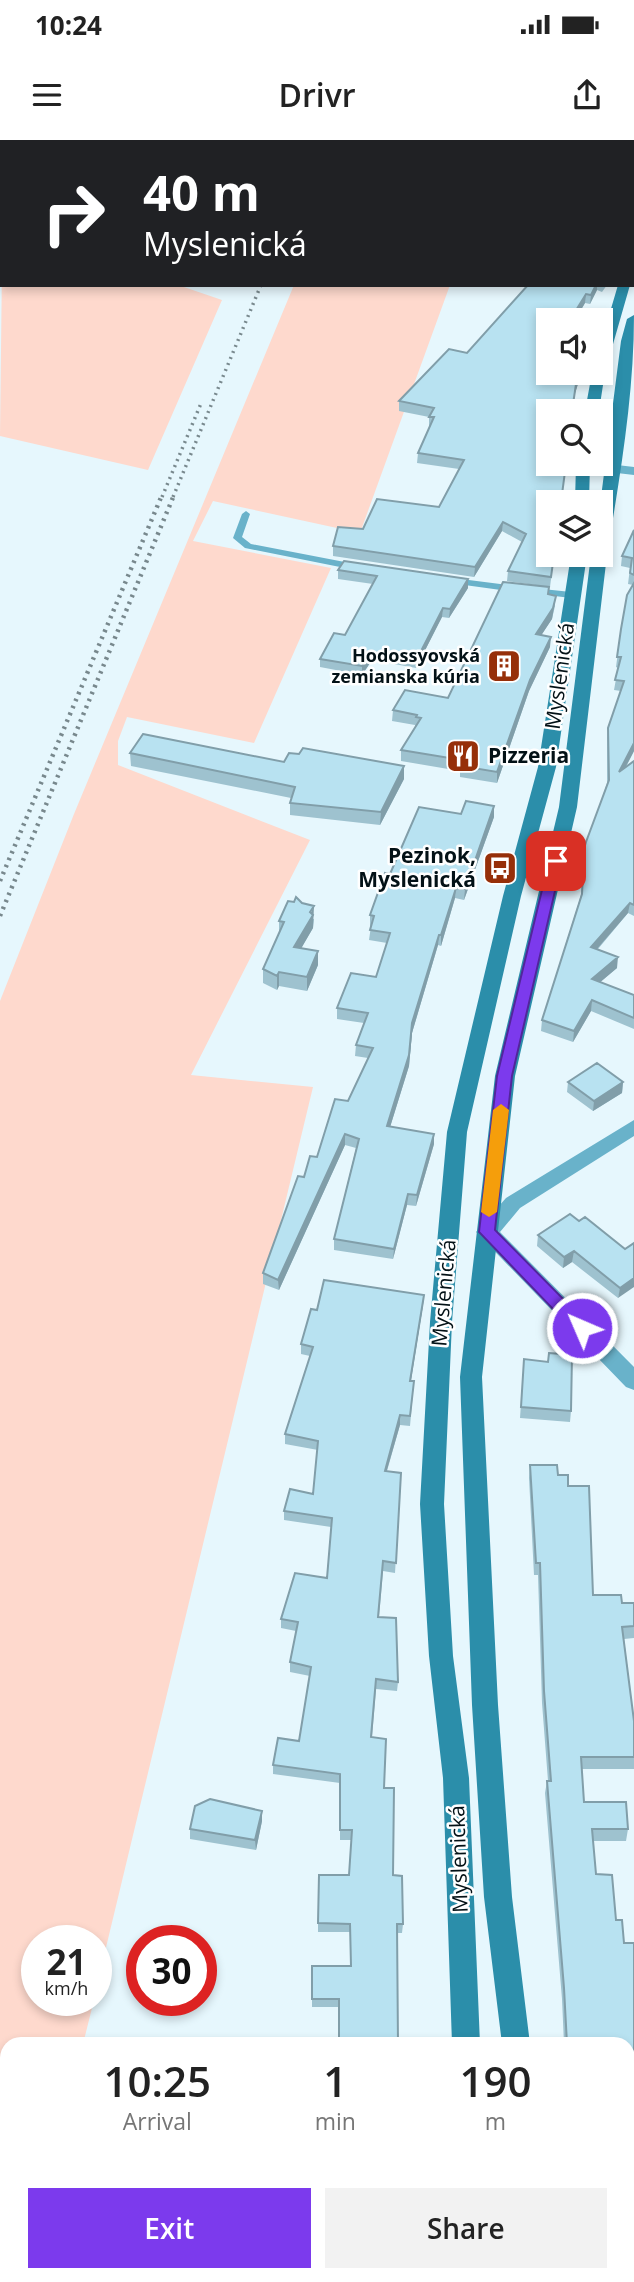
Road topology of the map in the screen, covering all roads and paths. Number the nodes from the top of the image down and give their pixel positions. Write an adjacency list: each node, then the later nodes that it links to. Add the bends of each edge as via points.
1 (623, 287): 3 (main road)
2 (634, 318): 4 (main road)
3 (613, 324)
4 (614, 468): 5 (street); 6 (main road)
5 (634, 471)
6 (610, 490)
7 (246, 514): 10 (lane, via 237,538 248,546)
8 (577, 567): 12 (main road, Myslenická)
9 (597, 567): 14 (main road, Myslenická, via 568,807 505,1076)
10 (362, 568)
11 (443, 579): 12 (lane)
12 (571, 595): 16 (main road, Myslenická, via 547,767 457,1132 436,1390 432,1504 441,1656 456,1778)
13 (634, 1127): 14 (street, via 513,1203)
14 (487, 1232): 15 (street); 17 (main road, Myslenická, via 471,1413 498,1897)
15 (634, 1381)
16 (466, 2037)
17 (515, 2037)

